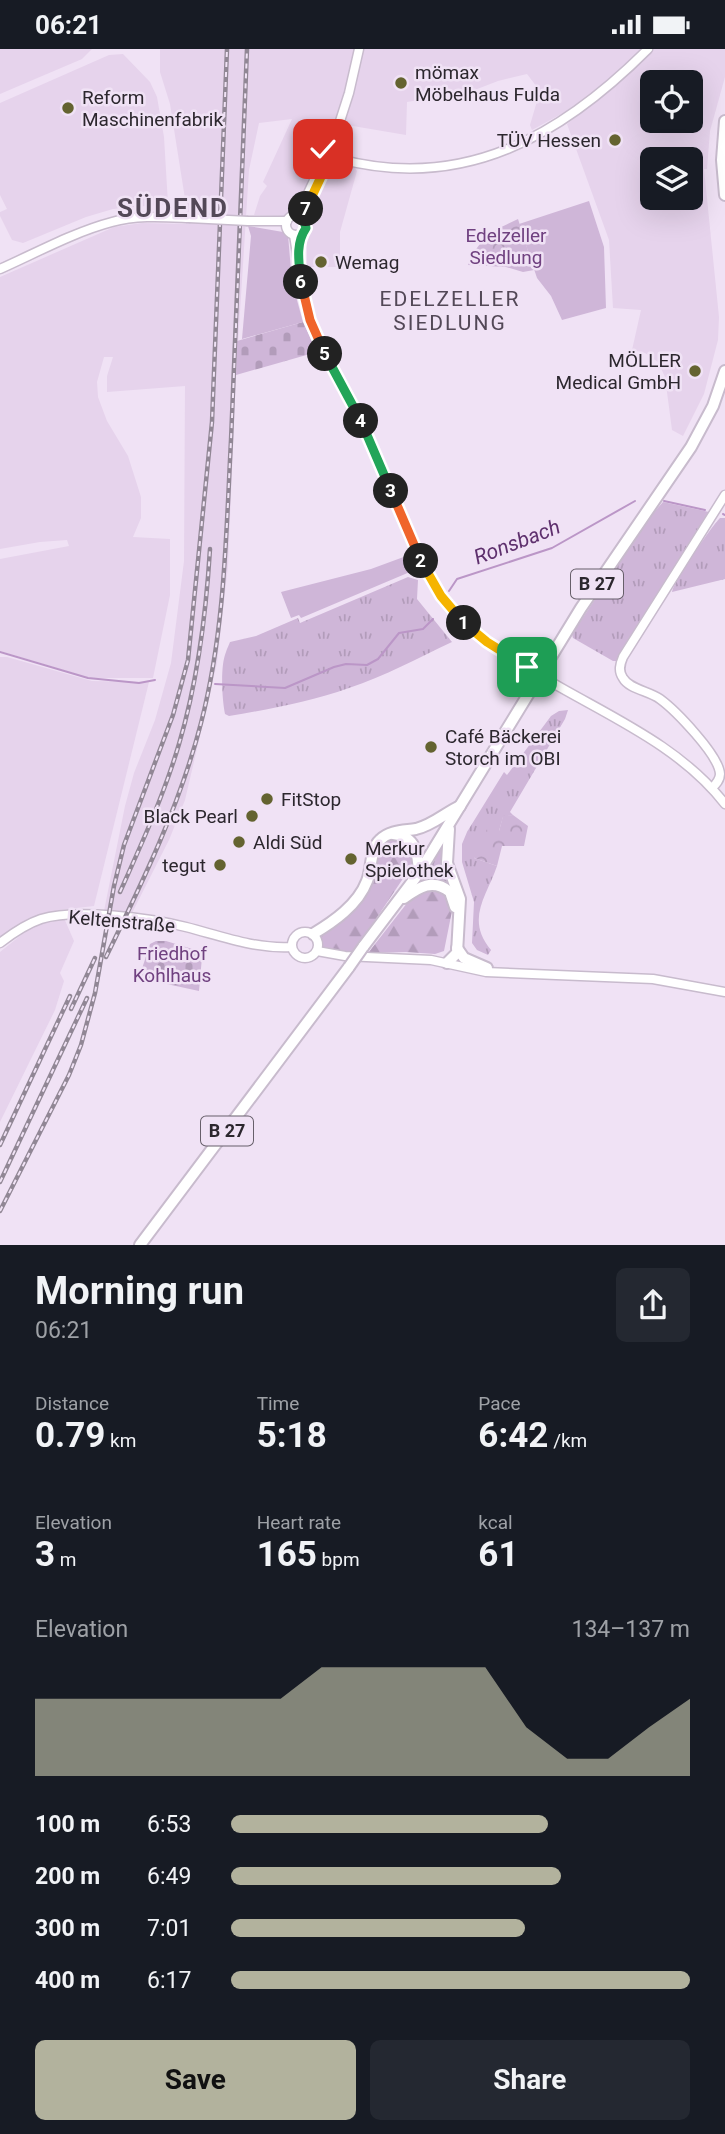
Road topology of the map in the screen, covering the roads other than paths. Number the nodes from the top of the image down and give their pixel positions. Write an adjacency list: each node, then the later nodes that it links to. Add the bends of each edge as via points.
1 (359, 49): 4 (main road)
2 (648, 49): 5 (main road, via 578,111 492,154 450,166 415,169)
3 (725, 121): 7 (highway)
4 (332, 146): 5 (main road); 6 (main road, via 321,151)
5 (339, 159): 6 (main road, via 334,165)
6 (324, 164): 8 (main road)
7 (725, 195)
8 (301, 217): 9 (main road, via 293,216); 10 (main road, via 306,228)
9 (287, 224): 10 (main road); 11 (main road, bridge, via 153,217 113,222)
10 (298, 235): 14 (main road, bridge, via 303,297 314,331 371,443 432,583 459,618 487,642 664,748)
11 (0, 269)
12 (725, 371): 16 (highway, B 27, via 691,447 581,608)
13 (725, 495): 14 (main road, via 623,657 620,669 627,683 663,701 699,738 719,771)
14 (712, 788): 15 (main road)
15 (725, 804)
16 (460, 806): 17 (highway, B 27); 18 (highway, via 422,827)
17 (451, 823): 19 (highway, B 27); 24 (highway, via 447,858 460,899)
18 (386, 835): 19 (highway, via 400,835 413,843); 21 (highway, via 376,846 361,893)
19 (419, 873): 20 (highway, B 27)
20 (399, 902): 25 (highway, via 426,885 450,892 455,918); 29 (highway, B 27, bridge)
21 (315, 941): 23 (main road, via 307,931 298,933); 23 (main road, Keltenstraße, via 311,957 295,954); 25 (main road, Keltenstraße, via 345,956)
22 (0, 943): 23 (main road, Keltenstraße, via 41,919 73,914 158,922 259,946)
23 (291, 947)
24 (457, 948): 25 (highway, via 456,956); 26 (highway, via 464,958)
25 (447, 963): 26 (main road, Keltenstraße); 27 (main road, Keltenstraße)
26 (487, 968): 27 (main road, Keltenstraße)
27 (502, 972): 28 (main road, Keltenstraße, via 645,978)
28 (725, 992)
29 (141, 1245)

